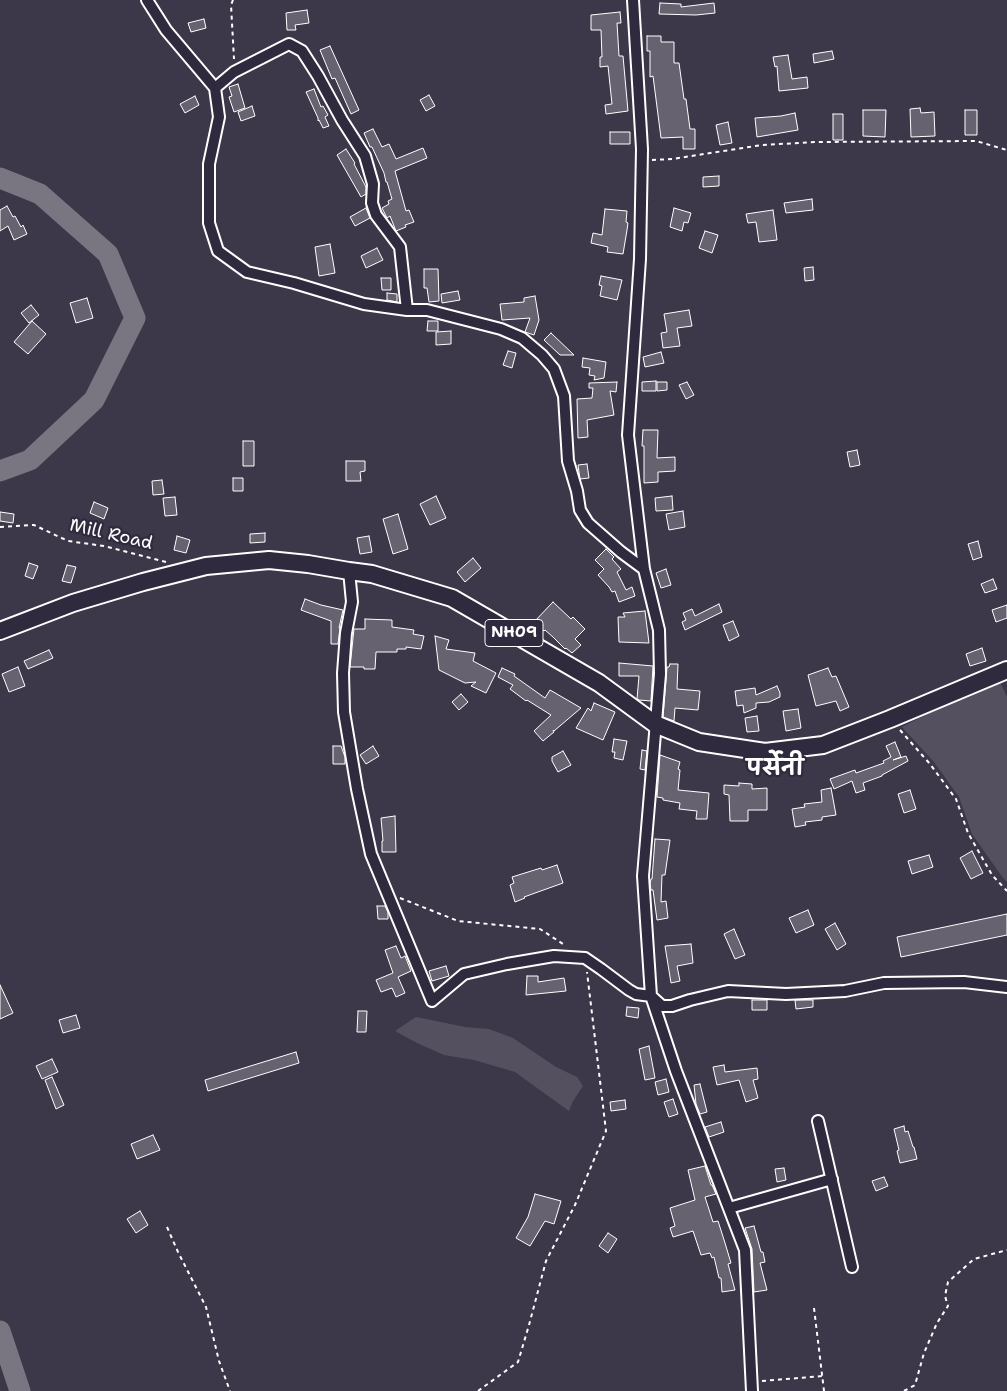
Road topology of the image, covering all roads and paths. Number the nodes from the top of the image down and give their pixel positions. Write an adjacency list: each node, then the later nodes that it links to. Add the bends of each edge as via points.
1 (146, 0): 5 (street, via 166,30)
2 (232, 0): 4 (path)
3 (633, 0): 7 (street)
4 (234, 72): 5 (street); 8 (street, via 289,44 302,51 365,156 373,184 372,203 376,216 400,247)
5 (215, 88): 8 (street, via 219,117 209,164 209,223 218,251 247,272 364,304)
6 (1007, 150): 7 (path, via 976,141 817,142 762,145)
7 (642, 161): 10 (street, via 640,259 628,435)
8 (407, 310): 10 (street, via 427,310 501,329 522,338 542,354 554,369 564,396 568,461 580,510 588,523)
9 (0, 527): 11 (path, Mill Road, via 34,525 68,541 160,559)
10 (644, 569): 16 (street, via 659,630 660,674)
11 (187, 570): 12 (main road, NH09, via 269,560); 13 (main road, NH09, via 73,603)
12 (349, 571): 16 (main road, NH09, via 372,574 452,598 599,683); 18 (street, via 352,602 343,673 344,712 371,854)
13 (0, 631)
14 (1007, 670): 15 (main road, NH09)
15 (890, 719): 16 (main road, NH09, via 823,745 765,752 699,742); 17 (path, via 956,799 968,833 992,875)
16 (655, 724): 21 (street, via 643,876)
17 (1007, 891)
18 (388, 892): 19 (path, via 458,921 540,929); 19 (street, via 432,1001 464,974 554,956)
19 (585, 958): 21 (street, via 629,990); 32 (path, via 606,1131 575,1205 546,1260 518,1362)
20 (1007, 987): 21 (street, via 964,982 884,983 845,991 728,992 672,1006 662,1006)
21 (651, 996): 24 (street, via 676,1071)
22 (818, 1121): 23 (street)
23 (832, 1179): 24 (street); 27 (street)
24 (730, 1208): 30 (street, via 746,1250)
25 (167, 1227): 31 (path, via 206,1307)
26 (1007, 1250): 34 (path, via 974,1259 948,1282 948,1306 924,1353 915,1385)
27 (852, 1267)
28 (814, 1308): 29 (path)
29 (823, 1376): 30 (path); 33 (path)
30 (752, 1386)
31 (230, 1391)
32 (478, 1391)
33 (824, 1391)
34 (904, 1391)

